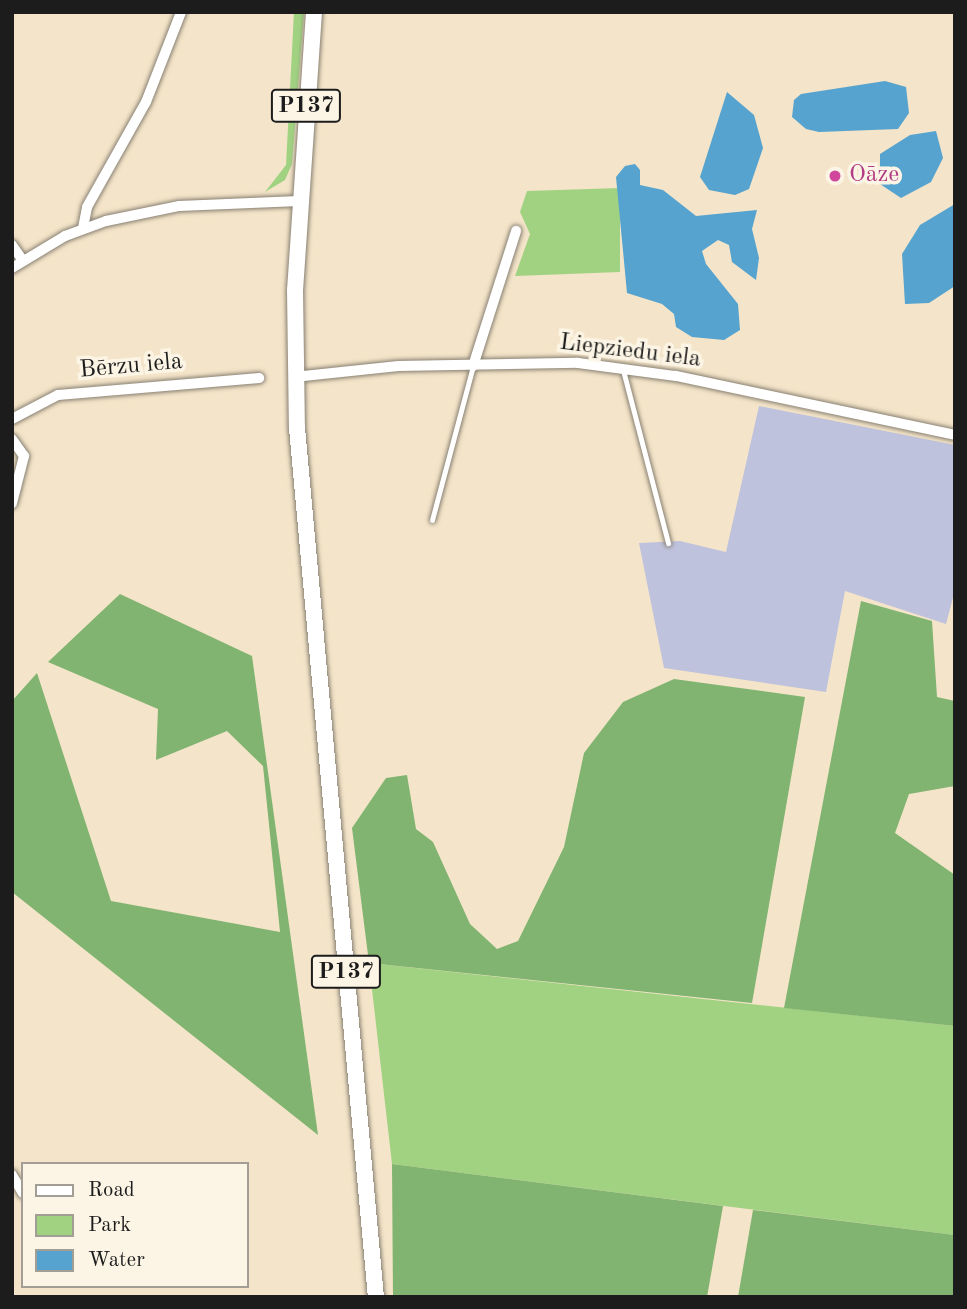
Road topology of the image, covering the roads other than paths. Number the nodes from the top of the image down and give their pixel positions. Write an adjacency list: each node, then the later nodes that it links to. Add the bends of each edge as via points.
1 (181, 12): 4 (street, via 146,102 87,207)
2 (314, 12): 3 (main road, P137)
3 (299, 201): 4 (street, via 179,206); 11 (main road, P137)
4 (83, 228): 7 (street)
5 (516, 231): 9 (street)
6 (12, 245): 7 (street)
7 (23, 261): 8 (street)
8 (12, 268)
9 (473, 366): 10 (street, Liepziedu iela, via 532,363); 11 (street, Liepziedu iela, via 398,366); 17 (lane)
10 (623, 368): 14 (street, Liepziedu iela); 18 (lane)
11 (295, 377): 19 (main road, P137, via 300,487)
12 (259, 378): 13 (street, Bērzu iela, via 58,395)
13 (12, 418)
14 (955, 435)
15 (12, 439): 16 (street, via 24,456)
16 (12, 503)
17 (432, 520)
18 (668, 542)
19 (376, 1297)

